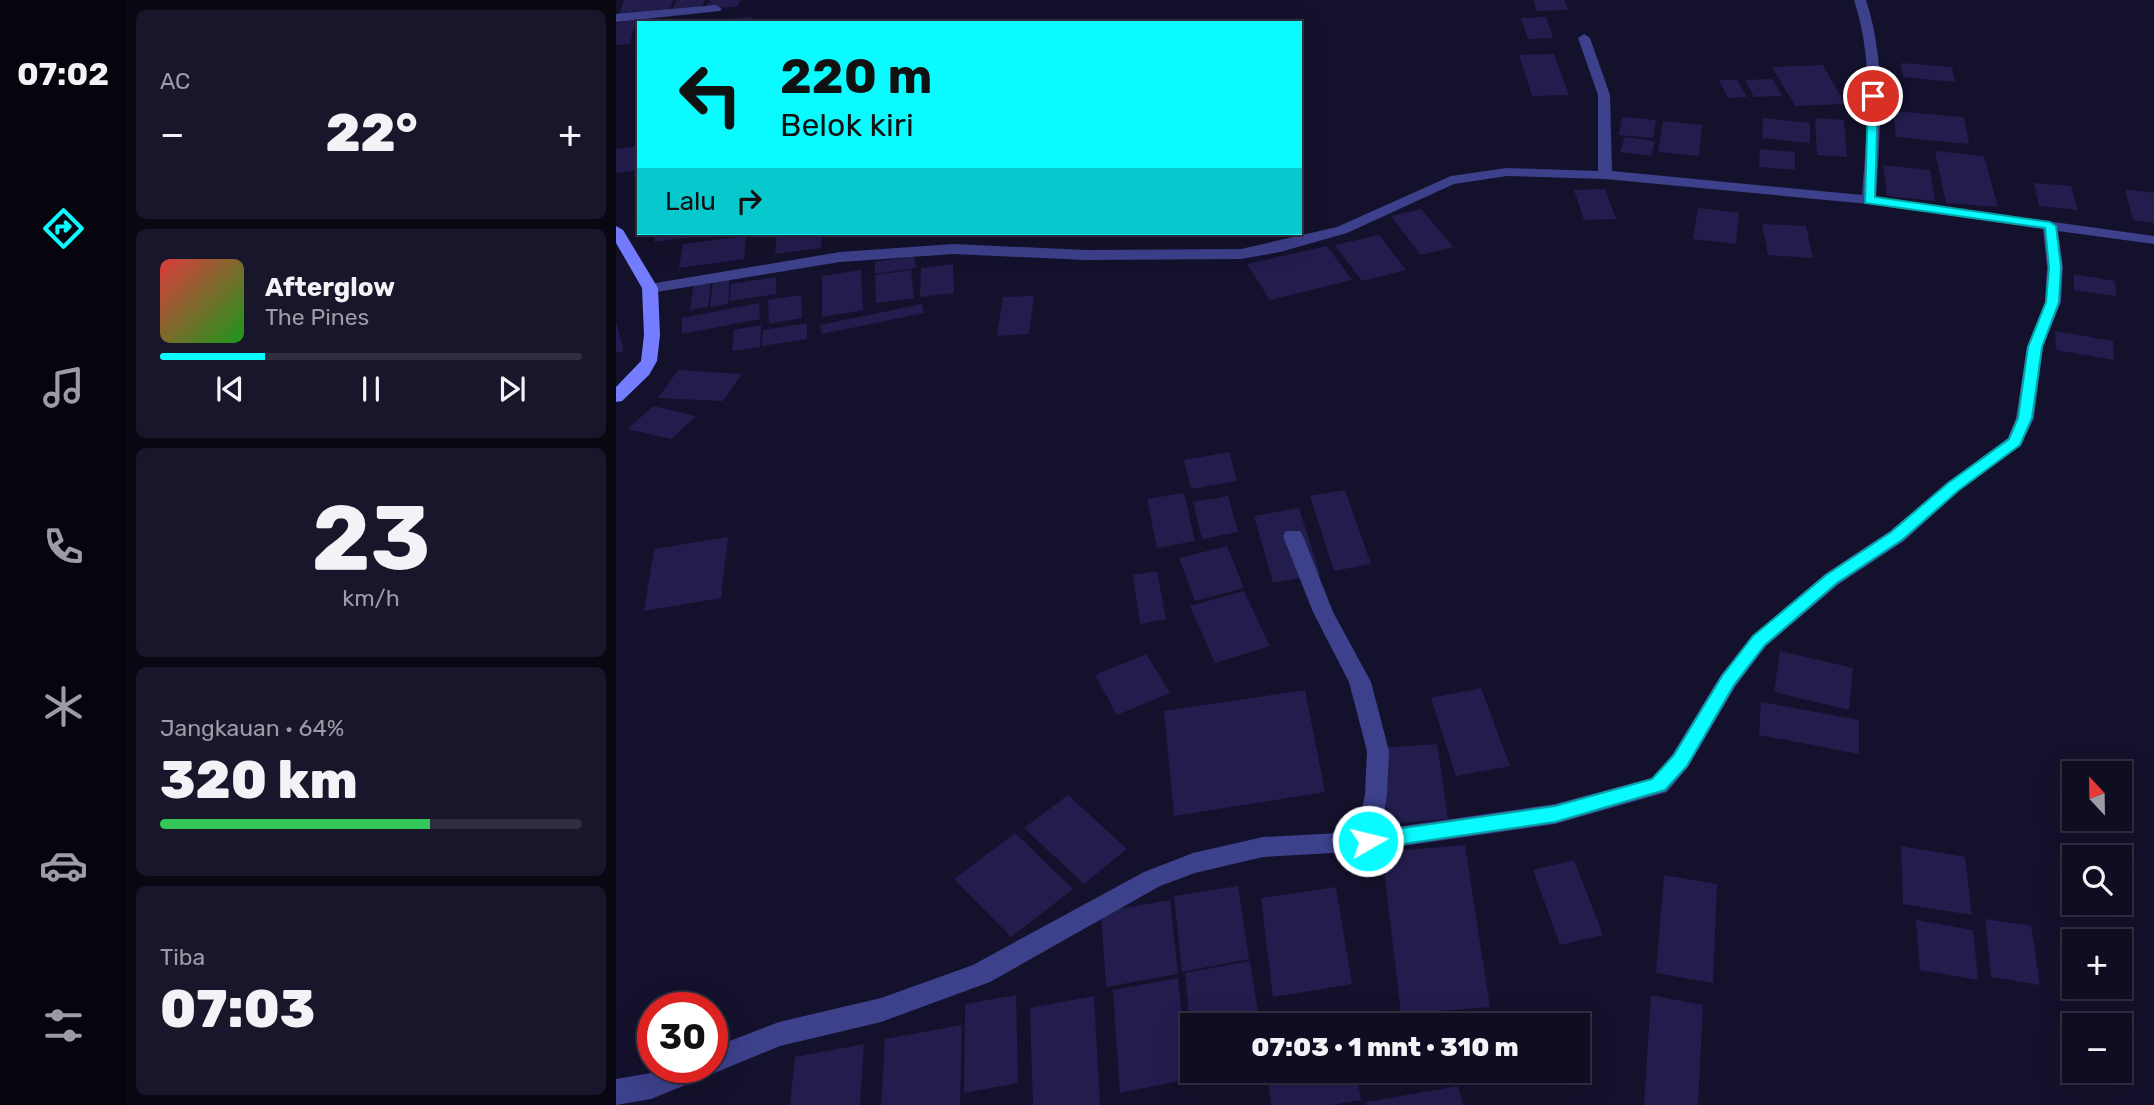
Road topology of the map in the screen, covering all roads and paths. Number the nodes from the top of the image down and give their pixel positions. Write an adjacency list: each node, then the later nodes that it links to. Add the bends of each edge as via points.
1 (1860, 0): 6 (street, via 1874,70)
2 (716, 9): 3 (street)
3 (616, 18)
4 (1584, 38): 5 (street, via 1604,95)
5 (1605, 175): 6 (street); 10 (street, via 1474,175 1428,188 1342,230 1241,254 1086,255 953,249 840,257)
6 (1869, 200): 7 (street)
7 (2050, 226): 9 (street); 13 (street, via 2053,302 2035,347 2025,418 2015,441 1759,640 1728,681 1680,761 1658,785 1555,814)
8 (616, 230): 10 (main road)
9 (2154, 240)
10 (650, 288): 11 (main road, via 649,360 643,372)
11 (616, 397)
12 (1293, 536): 13 (street, via 1322,612 1360,682 1378,751)
13 (1368, 841): 14 (street, via 1263,847 1193,863 1152,879 981,974 881,1010 779,1034)
14 (728, 1055)
15 (658, 1083): 16 (street)
16 (616, 1092)

